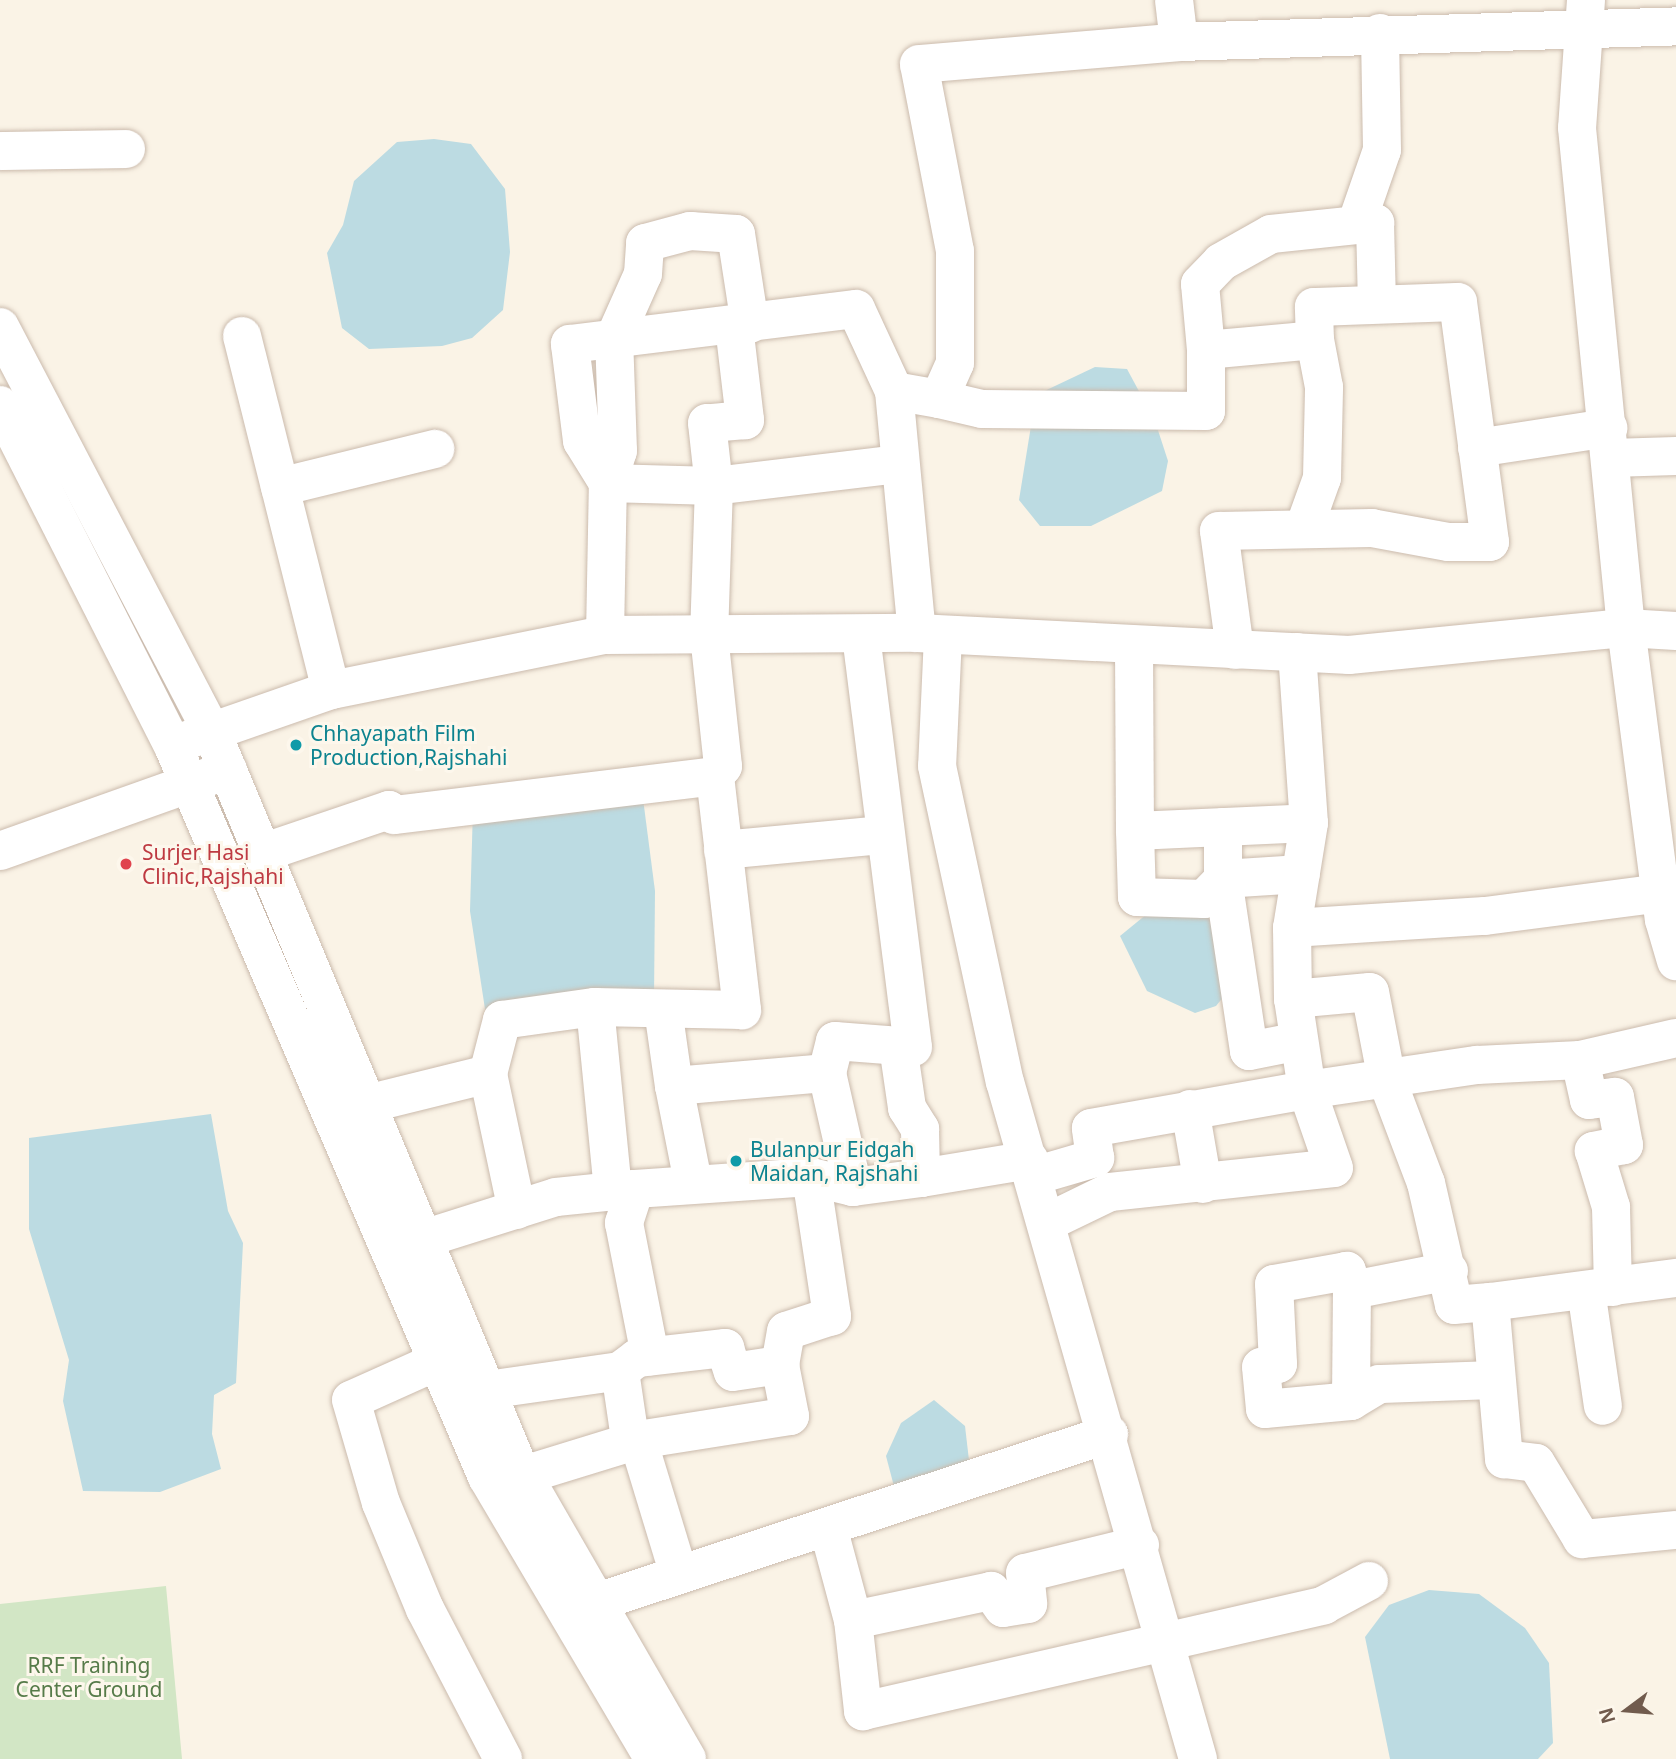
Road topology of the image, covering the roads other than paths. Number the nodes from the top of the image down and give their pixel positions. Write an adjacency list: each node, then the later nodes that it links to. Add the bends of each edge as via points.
1 (1174, 0): 5 (street)
2 (1583, 14): 3 (street); 4 (street); 19 (street, via 1577,128)
3 (1676, 26)
4 (1380, 33): 5 (street); 8 (street, via 1382,150)
5 (1179, 43): 17 (street, via 919,64 955,251 955,363)
6 (126, 149): 7 (street)
7 (0, 151)
8 (1356, 225): 9 (street, via 1375,223); 15 (street, via 1270,234 1221,262 1200,284)
9 (1377, 303): 14 (street, via 1314,307); 20 (street, via 1458,302)
10 (742, 325): 13 (street); 13 (street, via 736,234 690,231 645,243 643,274); 16 (street, via 856,309); 25 (street, via 746,420 707,422)
11 (0, 327): 38 (street)
12 (242, 336): 26 (street)
13 (614, 339): 24 (street, via 570,344 582,441)
14 (1315, 340): 15 (street); 27 (street, via 1324,387 1322,478)
15 (1206, 350): 17 (street, via 1206,411 982,409)
16 (894, 391): 17 (street); 23 (street)
17 (939, 399)
18 (0, 405): 39 (street)
19 (1610, 443): 20 (street); 22 (street); 28 (street)
20 (1477, 448): 27 (street, via 1490,542 1448,542 1372,528)
21 (435, 449): 26 (street)
22 (1676, 456)
23 (898, 464): 25 (street); 30 (street, via 905,468)
24 (608, 483): 25 (street); 31 (street)
25 (714, 486): 32 (street)
26 (280, 487): 37 (street)
27 (1304, 528): 35 (street, via 1219,531)
28 (1626, 628): 29 (street); 36 (street, via 1349,654); 52 (street)
29 (1676, 631)
30 (930, 634): 33 (street); 34 (street); 69 (street, via 937,766 1005,1082)
31 (605, 635): 32 (street); 37 (street)
32 (709, 635): 33 (street); 41 (street, via 723,766)
33 (861, 636): 46 (street)
34 (1134, 646): 35 (street); 45 (street)
35 (1235, 650): 36 (street)
36 (1297, 652): 43 (street)
37 (331, 690): 38 (street)
38 (211, 730): 39 (street); 40 (street)
39 (173, 746): 42 (street)
40 (228, 770): 42 (street); 49 (street)
41 (715, 776): 47 (street); 49 (street, via 394,815 389,810)
42 (189, 782): 48 (street); 84 (street)
43 (1310, 823): 44 (street); 50 (street)
44 (1223, 827): 45 (street); 51 (street)
45 (1135, 831): 51 (street, via 1138,897 1204,899)
46 (883, 835): 47 (street); 60 (street, via 913,1047)
47 (723, 850): 57 (street, via 742,1010)
48 (0, 851)
49 (262, 853): 67 (street)
50 (1301, 874): 51 (street); 53 (street)
51 (1223, 879): 59 (street, via 1249,1051)
52 (1661, 893): 53 (street, via 1485,916); 54 (street)
53 (1292, 928): 55 (street)
54 (1673, 941)
55 (1293, 999): 59 (street); 64 (street, via 1370,992)
56 (595, 1007): 57 (street); 63 (street, via 502,1020); 75 (street)
57 (663, 1009): 65 (street)
58 (1676, 1038): 61 (street)
59 (1299, 1041): 66 (street)
60 (898, 1046): 62 (street, via 835,1041); 71 (street, via 907,1108 920,1129)
61 (1580, 1059): 64 (street, via 1477,1065); 81 (street, via 1589,1100 1615,1097 1624,1145 1594,1151 1611,1207)
62 (827, 1073): 65 (street); 74 (street)
63 (488, 1074): 67 (street); 76 (street)
64 (1387, 1080): 66 (street); 79 (street)
65 (674, 1086): 72 (street)
66 (1307, 1090): 68 (street); 73 (street, via 1334,1168)
67 (367, 1104): 78 (street)
68 (1190, 1109): 69 (street, via 1091,1128 1095,1158); 73 (street)
69 (1032, 1168): 71 (street); 77 (street)
70 (811, 1177): 72 (street); 74 (street); 86 (street, via 831,1316 786,1331)
71 (921, 1178): 74 (street)
72 (693, 1182): 75 (street)
73 (1203, 1184): 77 (street, via 1110,1192)
74 (853, 1187)
75 (624, 1190): 76 (street, via 556,1197); 85 (street)
76 (517, 1210): 78 (street)
77 (1048, 1222): 91 (street)
78 (423, 1239): 88 (street)
79 (1450, 1271): 82 (street); 83 (street, via 1454,1305)
80 (1676, 1278): 81 (street)
81 (1600, 1289): 83 (street); 90 (street)
82 (1352, 1290): 89 (street); 89 (street, via 1347,1271 1274,1284 1278,1364 1261,1367 1265,1409)
83 (1490, 1302): 87 (street)
84 (438, 1361): 102 (street, via 351,1400 381,1503 425,1609); 103 (street, via 487,1477)
85 (635, 1364): 86 (street, via 725,1348 733,1373); 88 (street); 92 (street)
86 (780, 1365): 92 (street, via 790,1416)
87 (1496, 1380): 89 (street, via 1379,1384); 95 (street, via 1504,1459 1536,1463 1582,1539)
88 (486, 1390): 93 (street)
89 (1351, 1401)
90 (1603, 1406)
91 (1109, 1434): 94 (street); 96 (street)
92 (634, 1440): 93 (street); 97 (street)
93 (524, 1475): 99 (street)
94 (828, 1527): 97 (street); 100 (street)
95 (1676, 1530)
96 (1140, 1545): 100 (street, via 1026,1573 1028,1604 1003,1608 991,1591); 101 (street)
97 (679, 1575): 99 (street)
98 (1369, 1581): 101 (street, via 1324,1605)
99 (597, 1602): 104 (street)
100 (853, 1620): 101 (street, via 863,1711)
101 (1165, 1638): 105 (street)
102 (503, 1759)
103 (654, 1759)
104 (687, 1759)
105 (1198, 1759)

